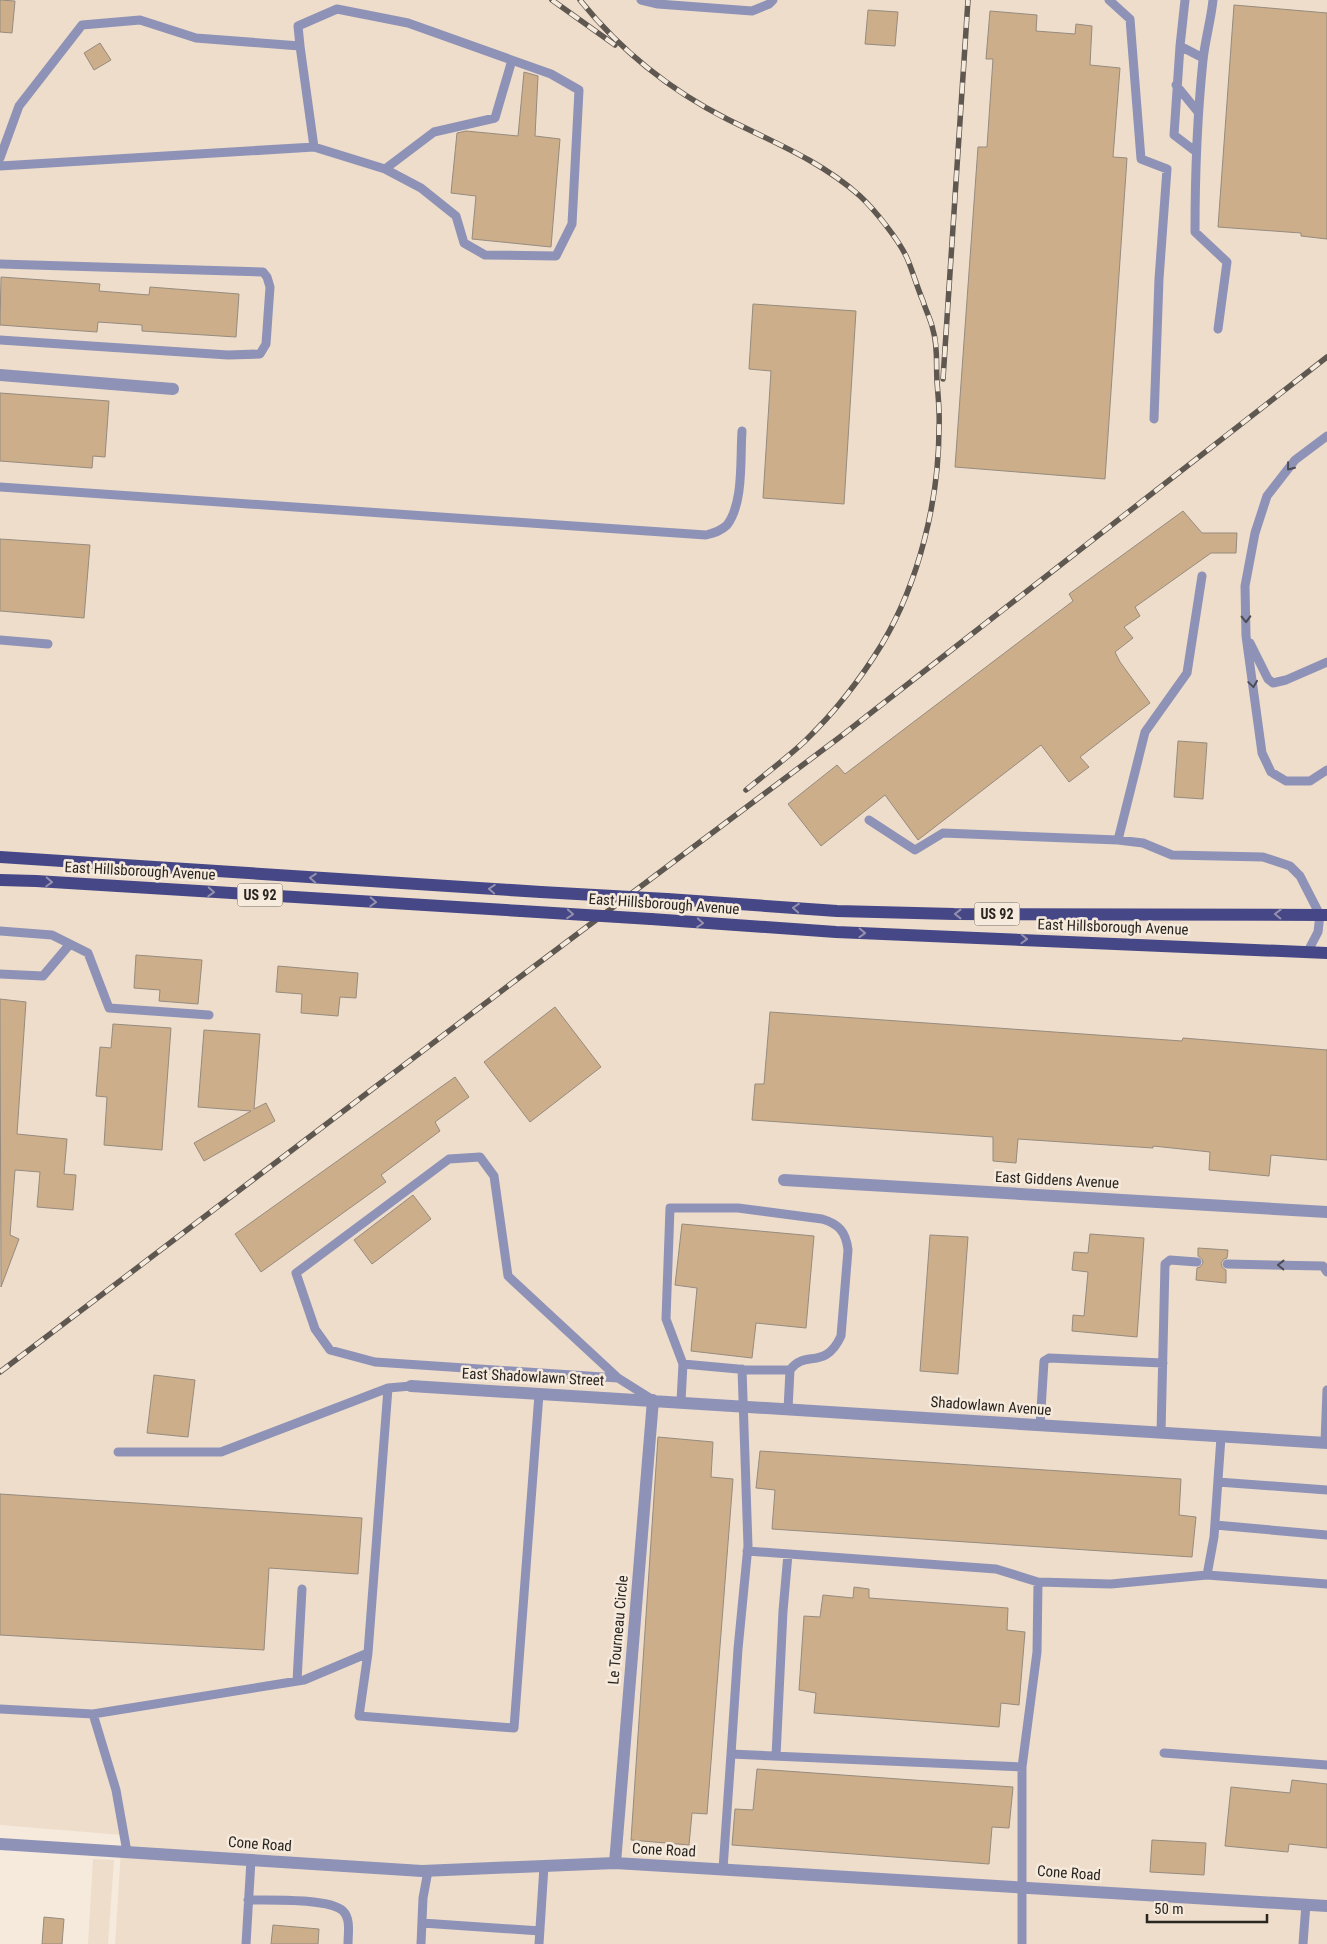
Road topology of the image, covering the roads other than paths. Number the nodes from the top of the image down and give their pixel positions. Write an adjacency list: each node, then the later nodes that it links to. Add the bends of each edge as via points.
1 (641, 0): 2 (lane, via 752,11)
2 (773, 0)
3 (1109, 0): 22 (lane, via 1130,19 1141,159 1168,169 1159,278)
4 (1185, 0): 7 (lane)
5 (1213, 0): 8 (lane)
6 (300, 46): 9 (lane, via 298,26 337,9 408,23); 12 (lane); 14 (lane, via 196,38 140,20 82,25 19,106)
7 (1180, 46): 8 (lane); 10 (lane)
8 (1203, 58): 11 (lane)
9 (512, 60): 16 (lane, via 495,118 434,132); 16 (lane, via 551,74 579,90 572,224 556,256 485,255 464,243 456,216 421,188)
10 (1176, 85): 11 (lane); 13 (lane, via 1174,135)
11 (1198, 112): 13 (lane)
12 (314, 147): 15 (lane); 16 (lane)
13 (1196, 151): 18 (lane, via 1194,232 1227,262)
14 (0, 158)
15 (0, 166)
16 (385, 169)
17 (0, 264): 19 (lane, via 263,272 270,287 266,344 260,354 228,355)
18 (1218, 329)
19 (0, 340)
20 (0, 375): 21 (street)
21 (173, 389)
22 (1154, 419)
23 (742, 431): 25 (lane, via 734,514 718,532 706,535)
24 (1327, 436): 27 (lane, one-way to 27, via 1295,460 1267,496 1255,533 1245,586)
25 (0, 487)
26 (1202, 576): 33 (lane, via 1187,672 1145,732)
27 (1246, 636): 30 (lane, via 1273,683); 31 (lane, one-way to 31, via 1262,753 1271,772 1286,781 1310,781)
28 (0, 640): 29 (lane)
29 (48, 644)
30 (1327, 662)
31 (1327, 770)
32 (869, 820): 33 (lane, via 915,850 943,833)
33 (1118, 840): 36 (lane, via 1143,843 1172,855 1263,857 1290,866 1300,876)
34 (0, 858): 36 (main road, East Hillsborough Avenue / US 92, one-way to 34, bridge, via 837,911)
35 (0, 880): 39 (main road, East Hillsborough Avenue / US 92, one-way to 39, bridge, via 836,932)
36 (1324, 915): 39 (lane)
37 (0, 931): 38 (lane, via 52,935)
38 (70, 944): 41 (lane, via 43,976); 42 (lane, via 88,953 109,1008)
39 (1308, 951): 40 (main road, East Hillsborough Avenue / US 92)
40 (1327, 953)
41 (0, 974)
42 (209, 1015)
43 (784, 1180): 44 (street, East Giddens Avenue)
44 (1327, 1212)
45 (1197, 1262): 48 (lane, via 1170,1260 1165,1264)
46 (1227, 1264): 47 (lane, one-way to 46, via 1323,1266)
47 (1327, 1272)
48 (1163, 1363): 61 (lane, via 1048,1358 1044,1361); 62 (lane)
49 (683, 1364): 50 (lane); 51 (lane, via 666,1319 670,1208 724,1207 822,1219 842,1229 846,1236 848,1250 841,1336 822,1358 797,1362); 58 (lane)
50 (742, 1369): 51 (lane); 59 (lane)
51 (790, 1370): 60 (lane)
52 (618, 1378): 52 (lane, via 508,1276 494,1176 480,1157 449,1158 296,1273 315,1329 330,1350 375,1362); 57 (lane)
53 (411, 1386): 54 (lane); 56 (street, East Shadowlawn Street)
54 (388, 1388): 65 (lane, via 221,1452); 76 (lane)
55 (1327, 1390): 64 (lane)
56 (538, 1394): 57 (street, East Shadowlawn Street); 76 (lane, via 514,1728 359,1716)
57 (653, 1400): 58 (street, Shadowlawn Avenue); 88 (street, Le Tourneau Circle)
58 (681, 1401): 59 (street, Shadowlawn Avenue)
59 (743, 1406): 60 (street, Shadowlawn Avenue); 70 (lane)
60 (788, 1409): 61 (street, Shadowlawn Avenue)
61 (1040, 1426): 62 (street, Shadowlawn Avenue)
62 (1161, 1433): 63 (street, Shadowlawn Avenue)
63 (1222, 1436): 64 (street, Shadowlawn Avenue); 66 (lane)
64 (1326, 1442)
65 (118, 1452)
66 (1218, 1482): 67 (lane); 68 (lane)
67 (1327, 1490)
68 (1215, 1526): 69 (lane); 72 (lane)
69 (1327, 1535)
70 (747, 1552): 71 (lane); 81 (lane)
71 (788, 1554): 73 (lane, via 996,1569); 82 (lane)
72 (1207, 1575): 73 (lane, via 1111,1584); 74 (lane)
73 (1038, 1582): 84 (lane, via 1037,1652)
74 (1327, 1584)
75 (302, 1589): 77 (lane)
76 (368, 1653): 77 (lane)
77 (297, 1681): 79 (lane)
78 (0, 1709): 79 (lane)
79 (93, 1714): 86 (lane, via 116,1790)
80 (1164, 1753): 83 (lane)
81 (731, 1754): 82 (lane); 90 (lane)
82 (776, 1756): 84 (lane)
83 (1327, 1765)
84 (1022, 1767): 92 (lane)
85 (0, 1844): 86 (street, Cone Road)
86 (127, 1852): 87 (street, Cone Road)
87 (251, 1860): 91 (street, Cone Road); 93 (lane)
88 (615, 1863): 89 (street, Cone Road); 90 (street, Cone Road)
89 (544, 1866): 91 (street, Cone Road); 97 (lane)
90 (723, 1869): 92 (street, Cone Road)
91 (428, 1871): 96 (lane)
92 (1021, 1887): 94 (street, Cone Road); 102 (lane)
93 (248, 1900): 98 (lane); 99 (lane, via 333,1905 343,1910 349,1920)
94 (1306, 1904): 95 (street, Cone Road); 103 (lane)
95 (1327, 1906)
96 (422, 1923): 97 (lane); 100 (lane)
97 (540, 1931): 101 (lane)
98 (246, 1944)
99 (348, 1944)
100 (421, 1944)
101 (540, 1944)
102 (1022, 1944)
103 (1303, 1944)

